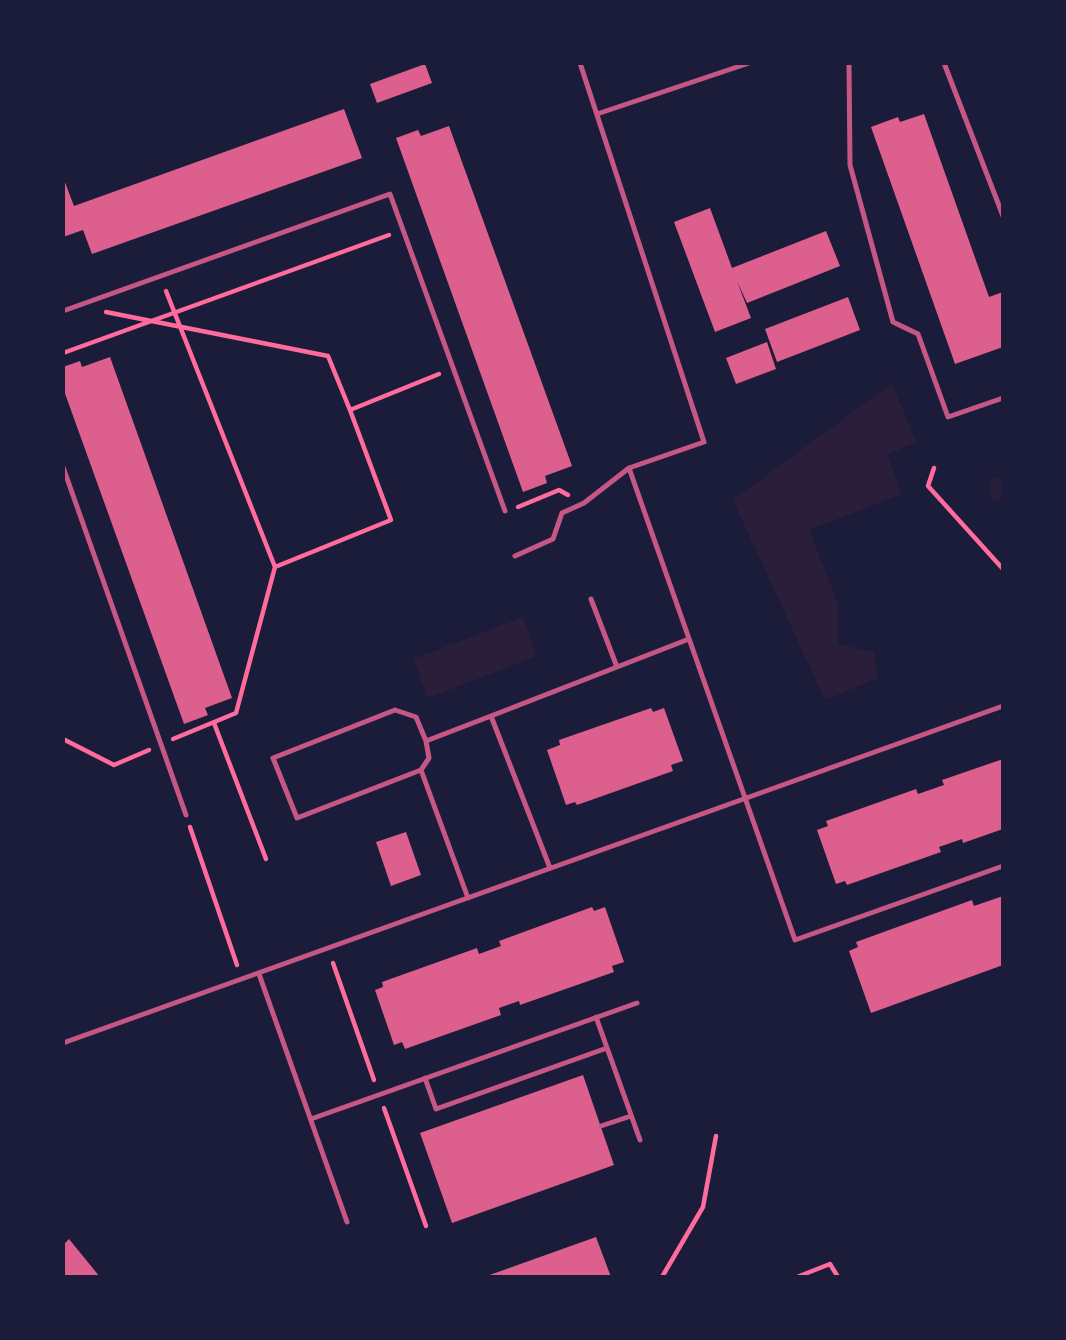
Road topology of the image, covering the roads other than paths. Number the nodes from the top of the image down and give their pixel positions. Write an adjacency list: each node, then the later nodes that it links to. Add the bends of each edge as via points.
1 (580, 63): 5 (lane)
2 (750, 63): 5 (lane)
3 (849, 63): 8 (lane, via 850,165 893,322 919,334 948,417)
4 (944, 63): 6 (lane)
5 (597, 114): 10 (lane, via 704,442)
6 (1003, 216)
7 (63, 311): 11 (lane, via 390,194)
8 (1003, 398)
9 (63, 467): 21 (lane)
10 (629, 468): 12 (lane, via 584,503 562,513 553,539); 14 (lane)
11 (505, 511)
12 (515, 556)
13 (592, 599): 15 (lane)
14 (690, 639): 15 (lane); 20 (lane)
15 (617, 667): 17 (lane)
16 (1003, 706): 20 (lane)
17 (492, 716): 18 (lane); 23 (lane)
18 (426, 741): 19 (lane, via 429,758); 19 (lane, via 415,717 396,710 273,758 297,818)
19 (421, 770): 24 (lane)
20 (745, 798): 22 (lane, via 795,940); 23 (lane)
21 (186, 815)
22 (1003, 866)
23 (550, 868): 24 (lane)
24 (468, 898): 25 (lane)
25 (259, 974): 28 (lane); 32 (lane)
26 (637, 1003): 27 (lane)
27 (596, 1017): 29 (lane); 30 (lane)
28 (63, 1043)
29 (607, 1048): 30 (lane, via 436,1109); 31 (lane)
30 (425, 1078): 32 (lane)
31 (631, 1116): 33 (lane); 34 (lane)
32 (311, 1119): 35 (lane)
33 (601, 1126)
34 (640, 1140)
35 (347, 1222)

